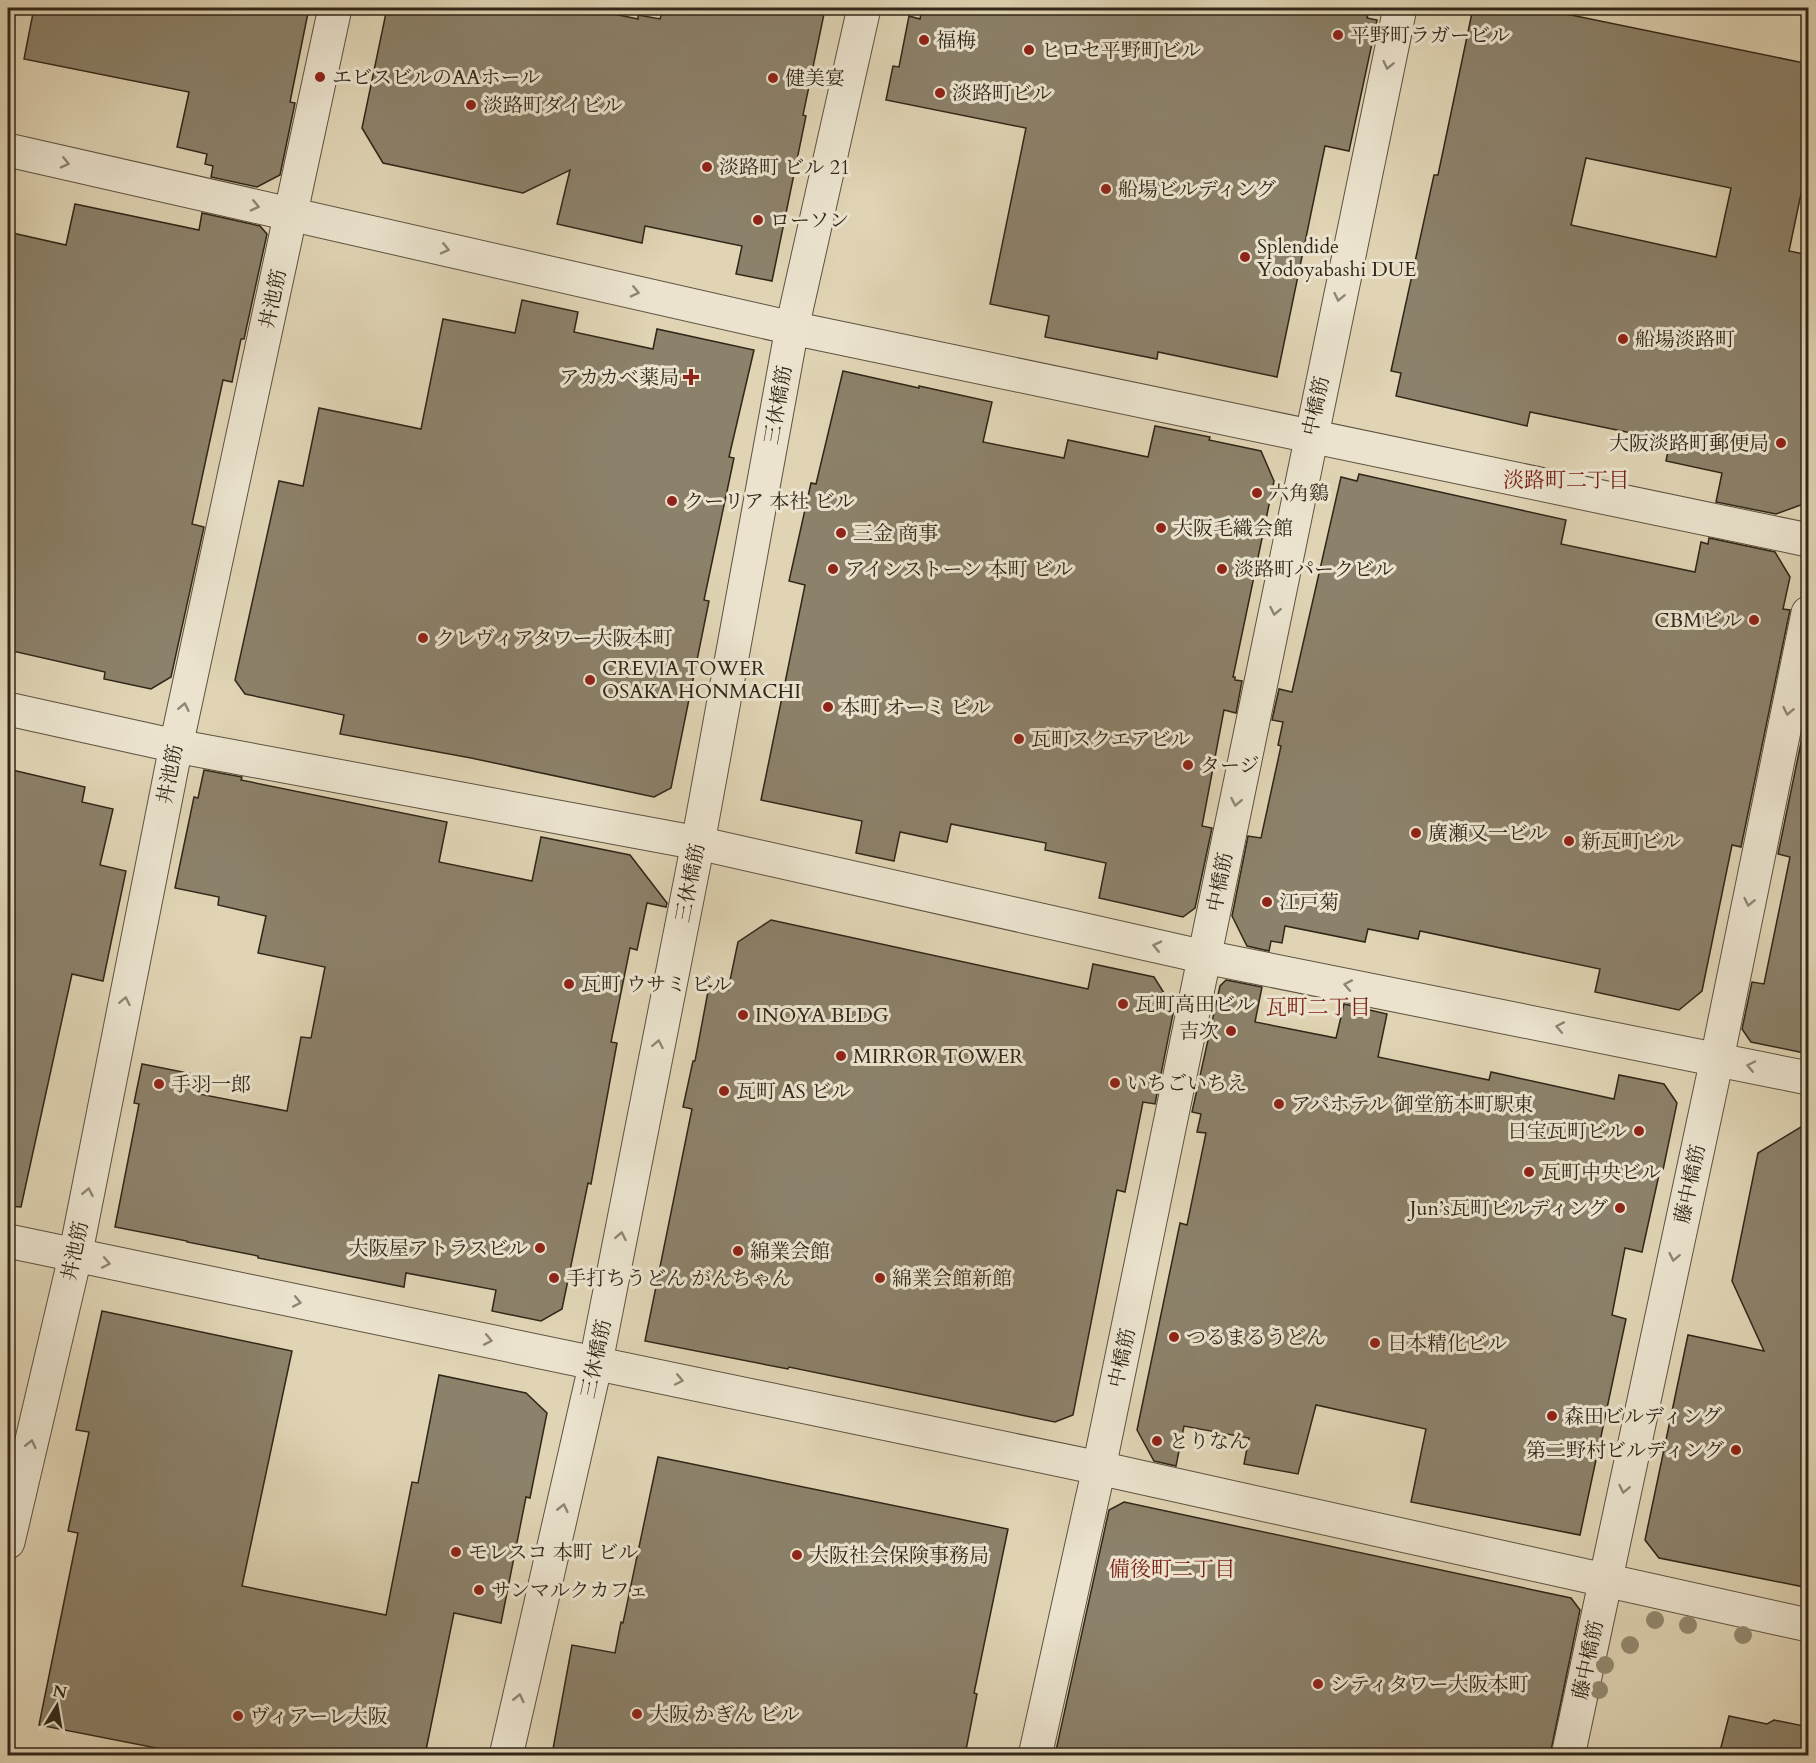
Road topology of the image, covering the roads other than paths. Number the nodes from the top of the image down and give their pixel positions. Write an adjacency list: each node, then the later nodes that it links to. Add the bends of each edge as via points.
1 (335, 8): 5 (street, 丼池筋)
2 (864, 8): 6 (street, 三休橋筋)
3 (1400, 8): 7 (street, 中橋筋, one-way to 7)
4 (8, 150): 5 (street, one-way to 5)
5 (292, 214): 6 (street, one-way to 6); 11 (street, 丼池筋, one-way to 5)
6 (792, 328): 7 (street); 12 (street, 三休橋筋)
7 (1310, 436): 8 (street); 13 (street, 中橋筋, one-way to 13)
8 (1809, 540)
9 (1809, 613): 14 (street, 藤中橋筋, one-way to 14)
10 (8, 709): 11 (street)
11 (176, 746): 12 (street); 17 (street, 丼池筋, one-way to 11)
12 (698, 843): 13 (street, one-way to 12); 18 (street, 三休橋筋, one-way to 12)
13 (1205, 957): 14 (street, one-way to 13); 19 (street, 中橋筋)
14 (1717, 1059): 15 (street, one-way to 14); 21 (street, 藤中橋筋, one-way to 21)
15 (1809, 1078)
16 (8, 1241): 17 (street)
17 (75, 1257): 18 (street, one-way to 18); 20 (street, 丼池筋, one-way to 17)
18 (596, 1362): 19 (street, one-way to 19); 23 (street, 三休橋筋, one-way to 18)
19 (1099, 1468): 21 (street); 24 (street, 中橋筋)
20 (8, 1542)
21 (1605, 1581): 22 (street); 25 (street, 藤中橋筋)
22 (1809, 1625)
23 (506, 1755)
24 (1035, 1755)
25 (1569, 1755)

